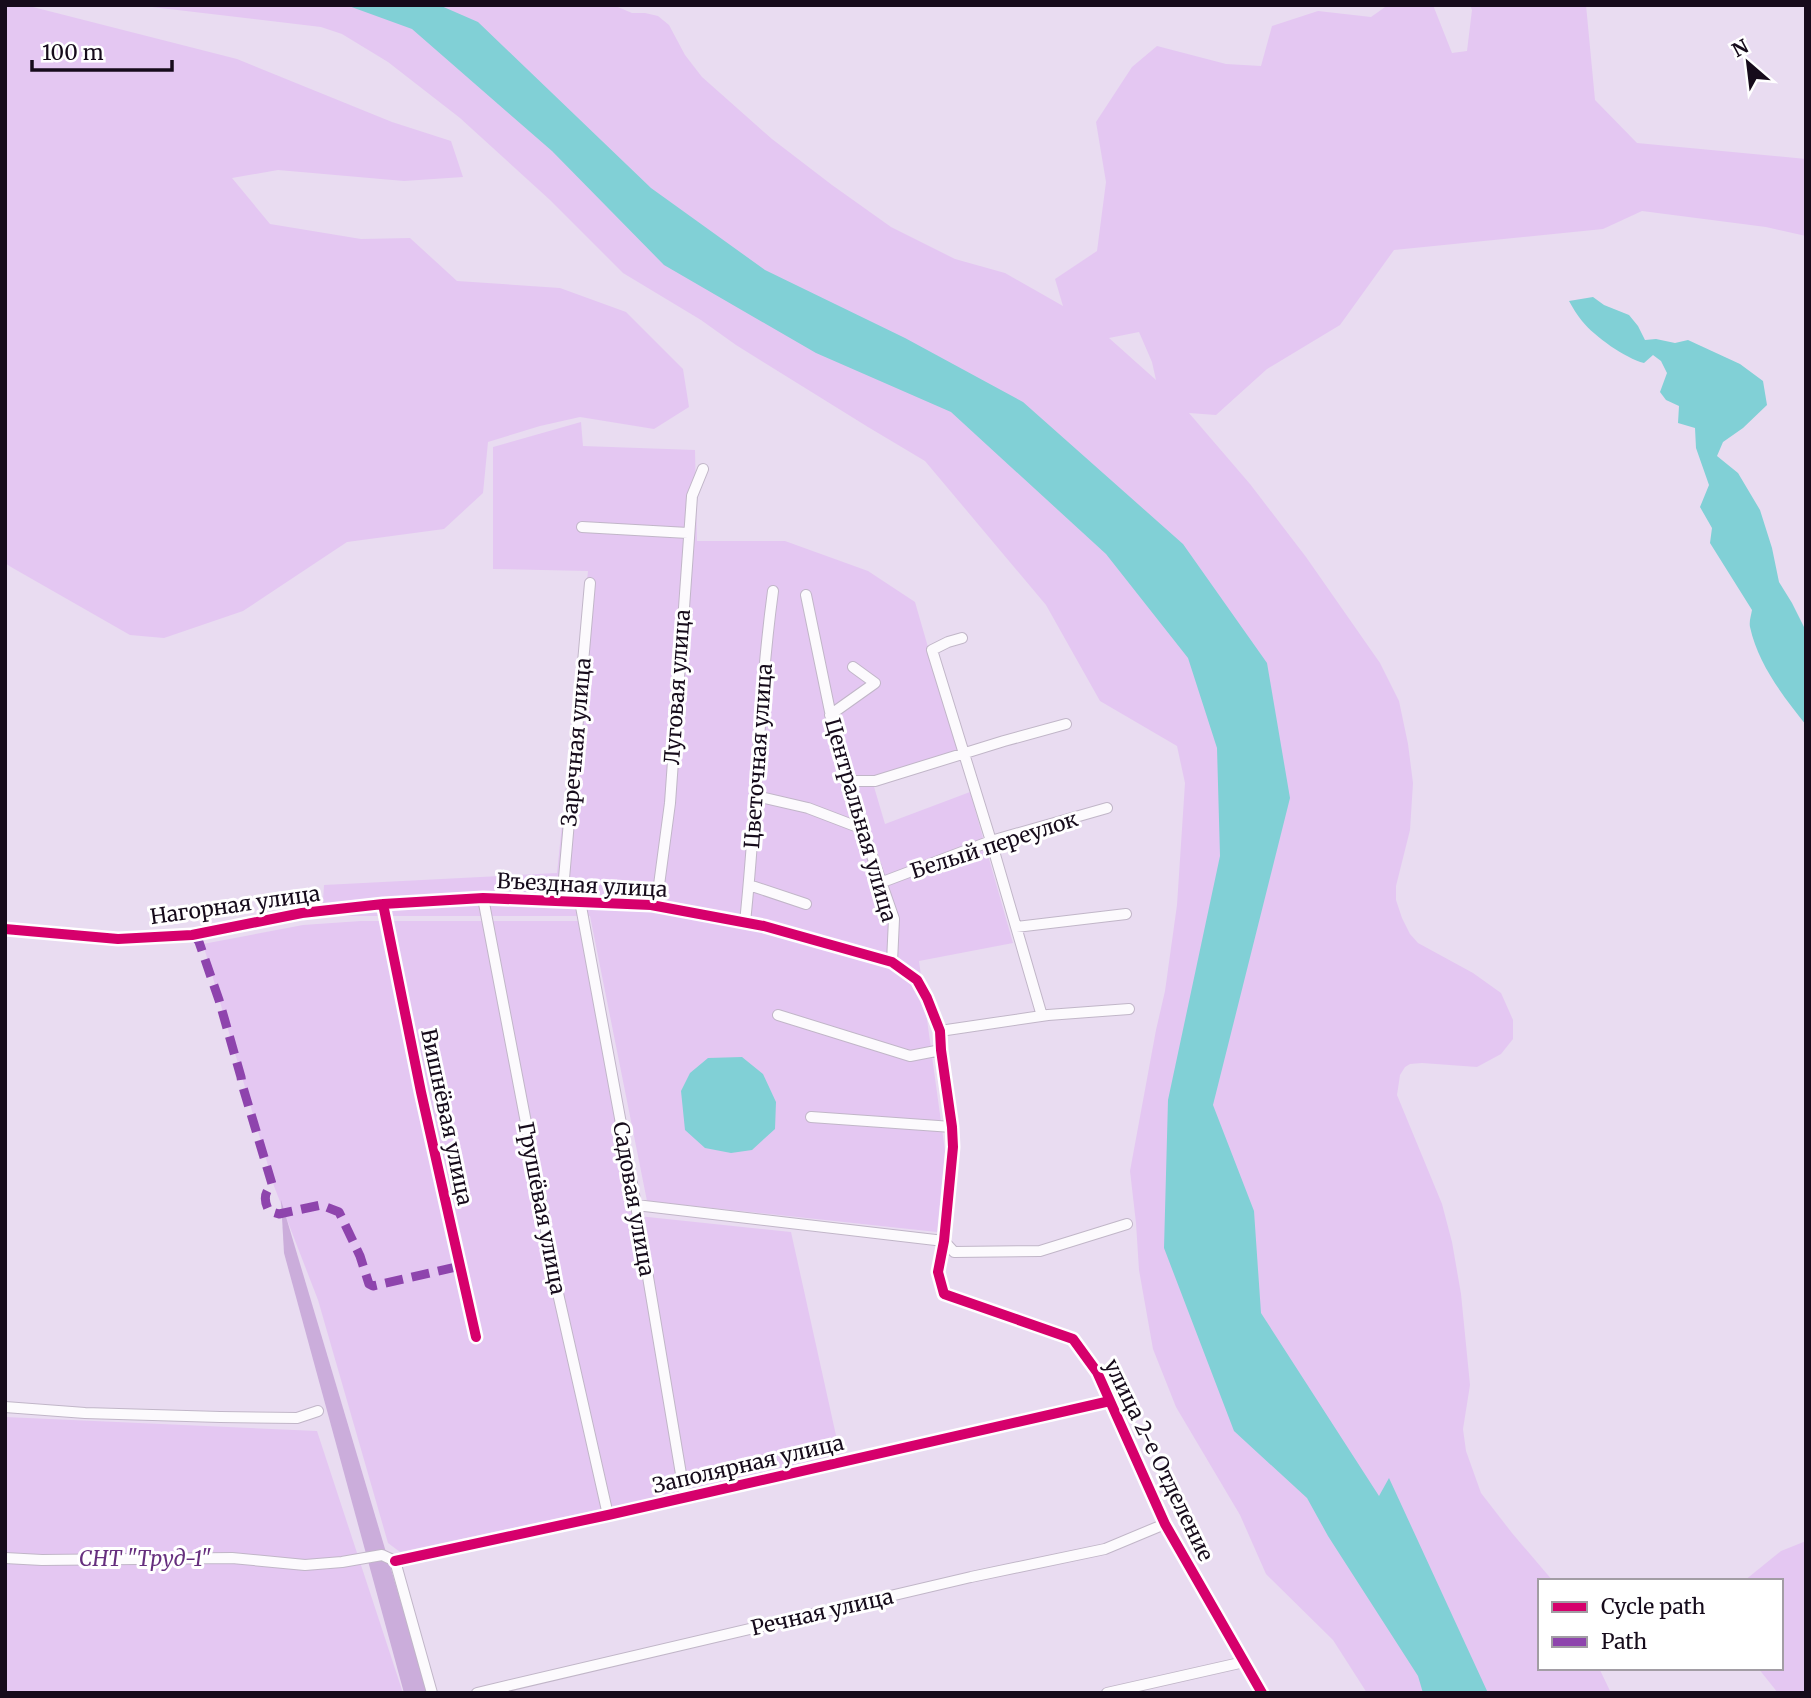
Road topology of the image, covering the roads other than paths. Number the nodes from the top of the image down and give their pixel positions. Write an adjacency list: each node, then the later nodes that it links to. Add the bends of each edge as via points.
1 (703, 469): 3 (street, Луговая улица, via 692,496)
2 (582, 527): 3 (street)
3 (688, 533): 24 (street, Луговая улица, via 670,803 659,885)
4 (590, 583): 20 (street, Заречная улица)
5 (774, 591): 13 (street, Цветочная улица, via 765,648)
6 (806, 596): 9 (street, Центральная улица)
7 (962, 638): 11 (street, via 932,650)
8 (853, 667): 9 (street, via 875,683)
9 (831, 715): 12 (street, Центральная улица)
10 (1066, 724): 11 (street)
11 (965, 754): 12 (street, via 875,781); 16 (street)
12 (846, 781): 15 (street, Центральная улица)
13 (756, 796): 15 (street, via 808,808); 18 (street, Цветочная улица)
14 (1107, 808): 16 (street, Белый переулок)
15 (863, 829): 17 (street, Центральная улица)
16 (991, 841): 17 (street, Белый переулок); 28 (street)
17 (880, 883): 30 (street, Центральная улица, via 894,919)
18 (749, 885): 23 (street); 27 (street, Цветочная улица)
19 (483, 898): 20 (street, Въездная улица); 22 (street, Въездная улица); 46 (street, Грушёвая улица, via 548,1249)
20 (562, 901): 21 (street, Въездная улица)
21 (580, 901): 24 (street, Въездная улица); 38 (street, Садовая улица)
22 (383, 904): 25 (street, Въездная улица); 41 (street, Вишнёвая улица)
23 (806, 904)
24 (651, 905): 27 (street, Въездная улица)
25 (344, 909): 29 (street, Нагорная улица, via 180,936 118,939)
26 (1126, 914): 28 (street)
27 (745, 922): 30 (street, Въездная улица)
28 (1016, 927): 33 (street)
29 (5, 929)
30 (892, 962): 34 (street, Въездная улица, via 917,981)
31 (1129, 1009): 33 (street)
32 (778, 1015): 35 (street, via 910,1056)
33 (1042, 1016): 34 (street)
34 (940, 1031): 35 (street, улица 2-е Отделение)
35 (941, 1050): 37 (street, улица 2-е Отделение)
36 (811, 1117): 37 (street)
37 (952, 1127): 40 (street, улица 2-е Отделение)
38 (636, 1205): 40 (street); 45 (street, Садовая улица)
39 (1127, 1224): 40 (street, via 1040,1251 954,1252)
40 (944, 1241): 42 (street, улица 2-е Отделение, via 938,1272 944,1294 1073,1339 1097,1372)
41 (476, 1337)
42 (1110, 1401): 45 (street, Заполярная улица); 47 (street, улица 2-е Отделение)
43 (5, 1407): 44 (street, via 233,1418 297,1418)
44 (318, 1411)
45 (685, 1498): 46 (street, Заполярная улица)
46 (608, 1515): 49 (street, Заполярная улица)
47 (1165, 1524): 50 (street, улица 2-е Отделение); 52 (street, Речная улица, via 1105,1549)
48 (5, 1558): 49 (street, Заполярная улица, via 232,1558 305,1565 382,1555)
49 (395, 1561): 51 (street)
50 (1244, 1662): 53 (street); 54 (street, улица 2-е Отделение)
51 (432, 1693)
52 (477, 1693)
53 (1107, 1693)
54 (1262, 1693)

